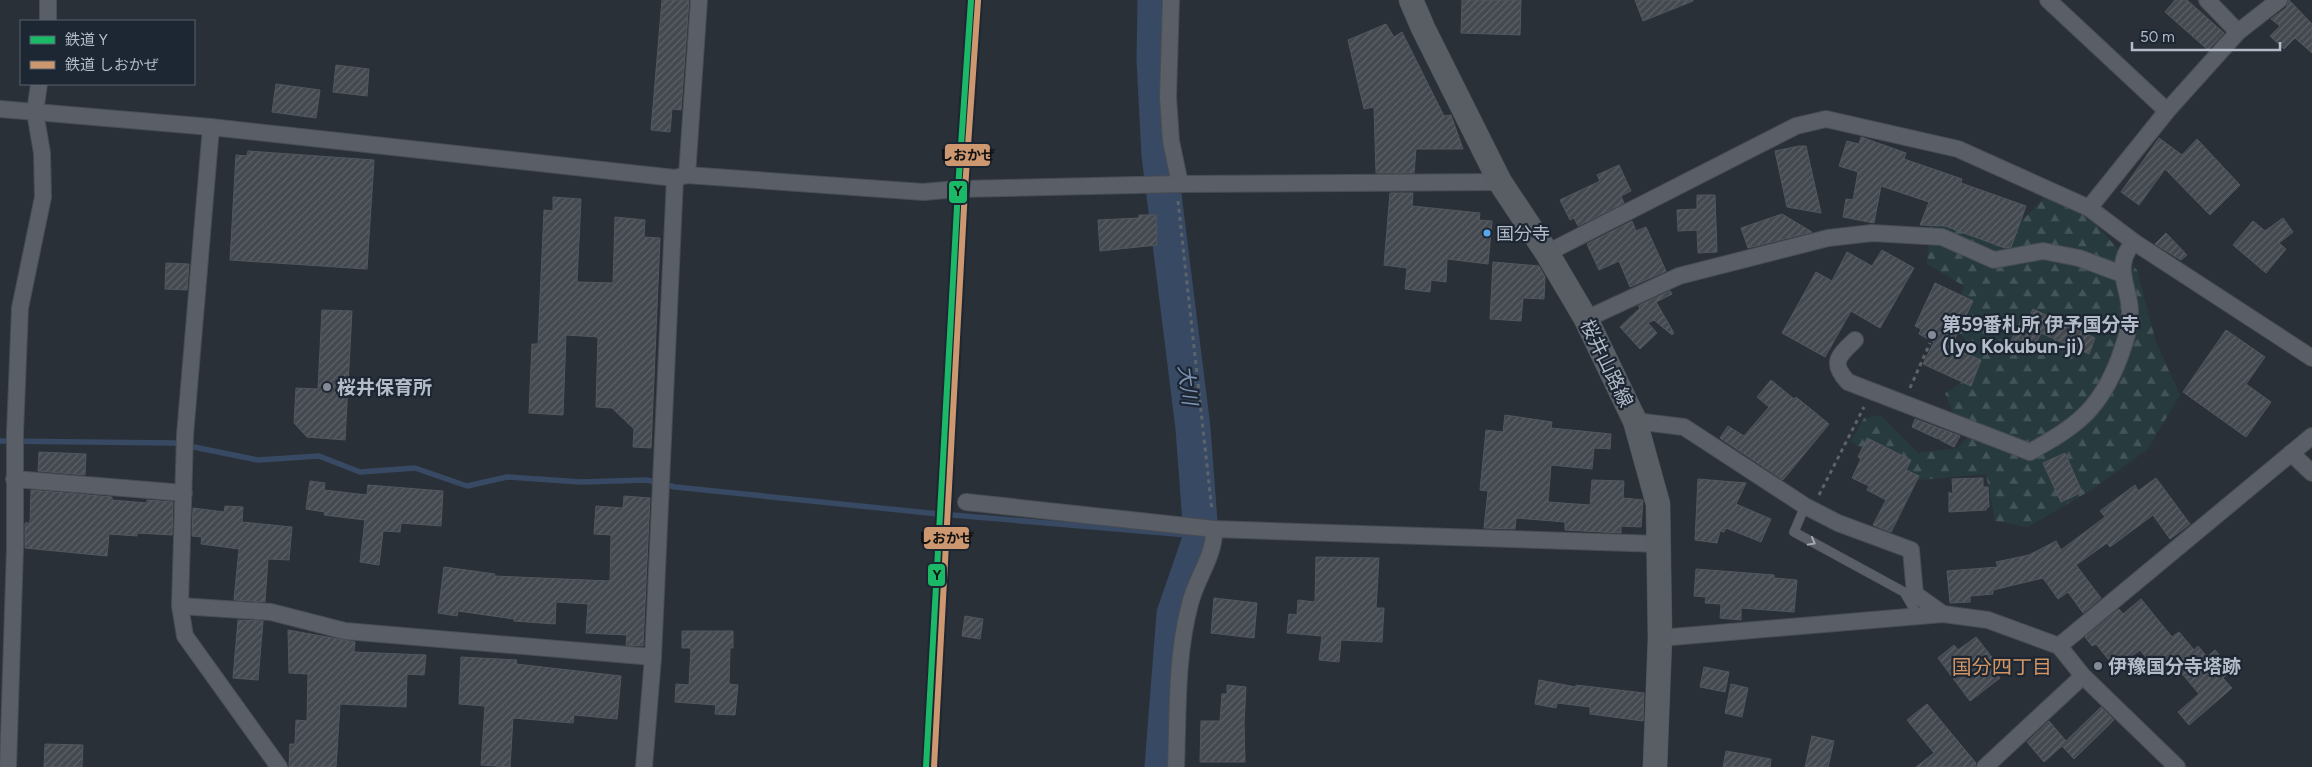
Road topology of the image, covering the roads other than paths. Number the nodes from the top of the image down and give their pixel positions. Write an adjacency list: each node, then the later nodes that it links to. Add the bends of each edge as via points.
1 (48, 0): 8 (street)
2 (699, 0): 15 (street)
3 (1171, 0): 17 (street, via 1168,97 1171,141)
4 (1411, 0): 16 (main road, 桜井山路線)
5 (2048, 0): 12 (street)
6 (2207, 0): 9 (street)
7 (2279, 0): 9 (street)
8 (48, 20)
9 (2238, 32): 12 (street)
10 (39, 85): 13 (street)
11 (0, 110): 13 (street)
12 (2167, 111): 18 (street)
13 (35, 112): 14 (street); 29 (street, via 42,153 42,197 20,308)
14 (211, 127): 15 (street); 30 (street, via 185,435)
15 (681, 176): 17 (street, via 923,192); 40 (street)
16 (1500, 182): 17 (street); 20 (main road, 桜井山路線)
17 (1180, 184)
18 (2089, 208): 19 (street); 20 (street, via 1958,149 1826,119 1796,126)
19 (2134, 242): 21 (street, via 2129,248); 24 (street)
20 (1547, 253): 22 (main road, 桜井山路線)
21 (2122, 274): 22 (street, via 2079,258 2043,251 1994,260 1942,238 1872,233 1828,238 1679,276); 23 (street, via 2130,309 2129,333 2109,383 2092,409 2067,431 2030,452 1848,382 1839,372 1837,361)
22 (1586, 319): 25 (main road, 桜井山路線)
23 (1855, 340)
24 (2312, 358)
25 (1635, 421): 32 (street, via 1684,427); 34 (main road, 桜井山路線, via 1658,504)
26 (2312, 436): 27 (street)
27 (2291, 453): 28 (street); 39 (street)
28 (2312, 473)
29 (14, 479): 30 (street); 42 (street)
30 (184, 494): 35 (street)
31 (966, 502): 33 (street)
32 (1809, 507): 36 (street, via 1838,523 1911,550 1916,594); 37 (lane, one-way to 37, via 1794,532 1904,592)
33 (1214, 529): 34 (street); 45 (street, via 1215,543 1190,603 1181,654)
34 (1659, 544): 38 (main road, 桜井山路線)
35 (180, 606): 40 (street, via 271,612 345,631); 43 (street, via 185,636)
36 (1943, 614): 37 (street); 39 (street, via 1988,620)
37 (1918, 616): 38 (street)
38 (1660, 638): 46 (main road, 桜井山路線)
39 (2059, 646): 41 (street)
40 (653, 656): 44 (street)
41 (2083, 676): 47 (street); 48 (street)
42 (8, 767)
43 (280, 767)
44 (644, 767)
45 (1176, 767)
46 (1655, 767)
47 (1985, 767)
48 (2177, 767)

